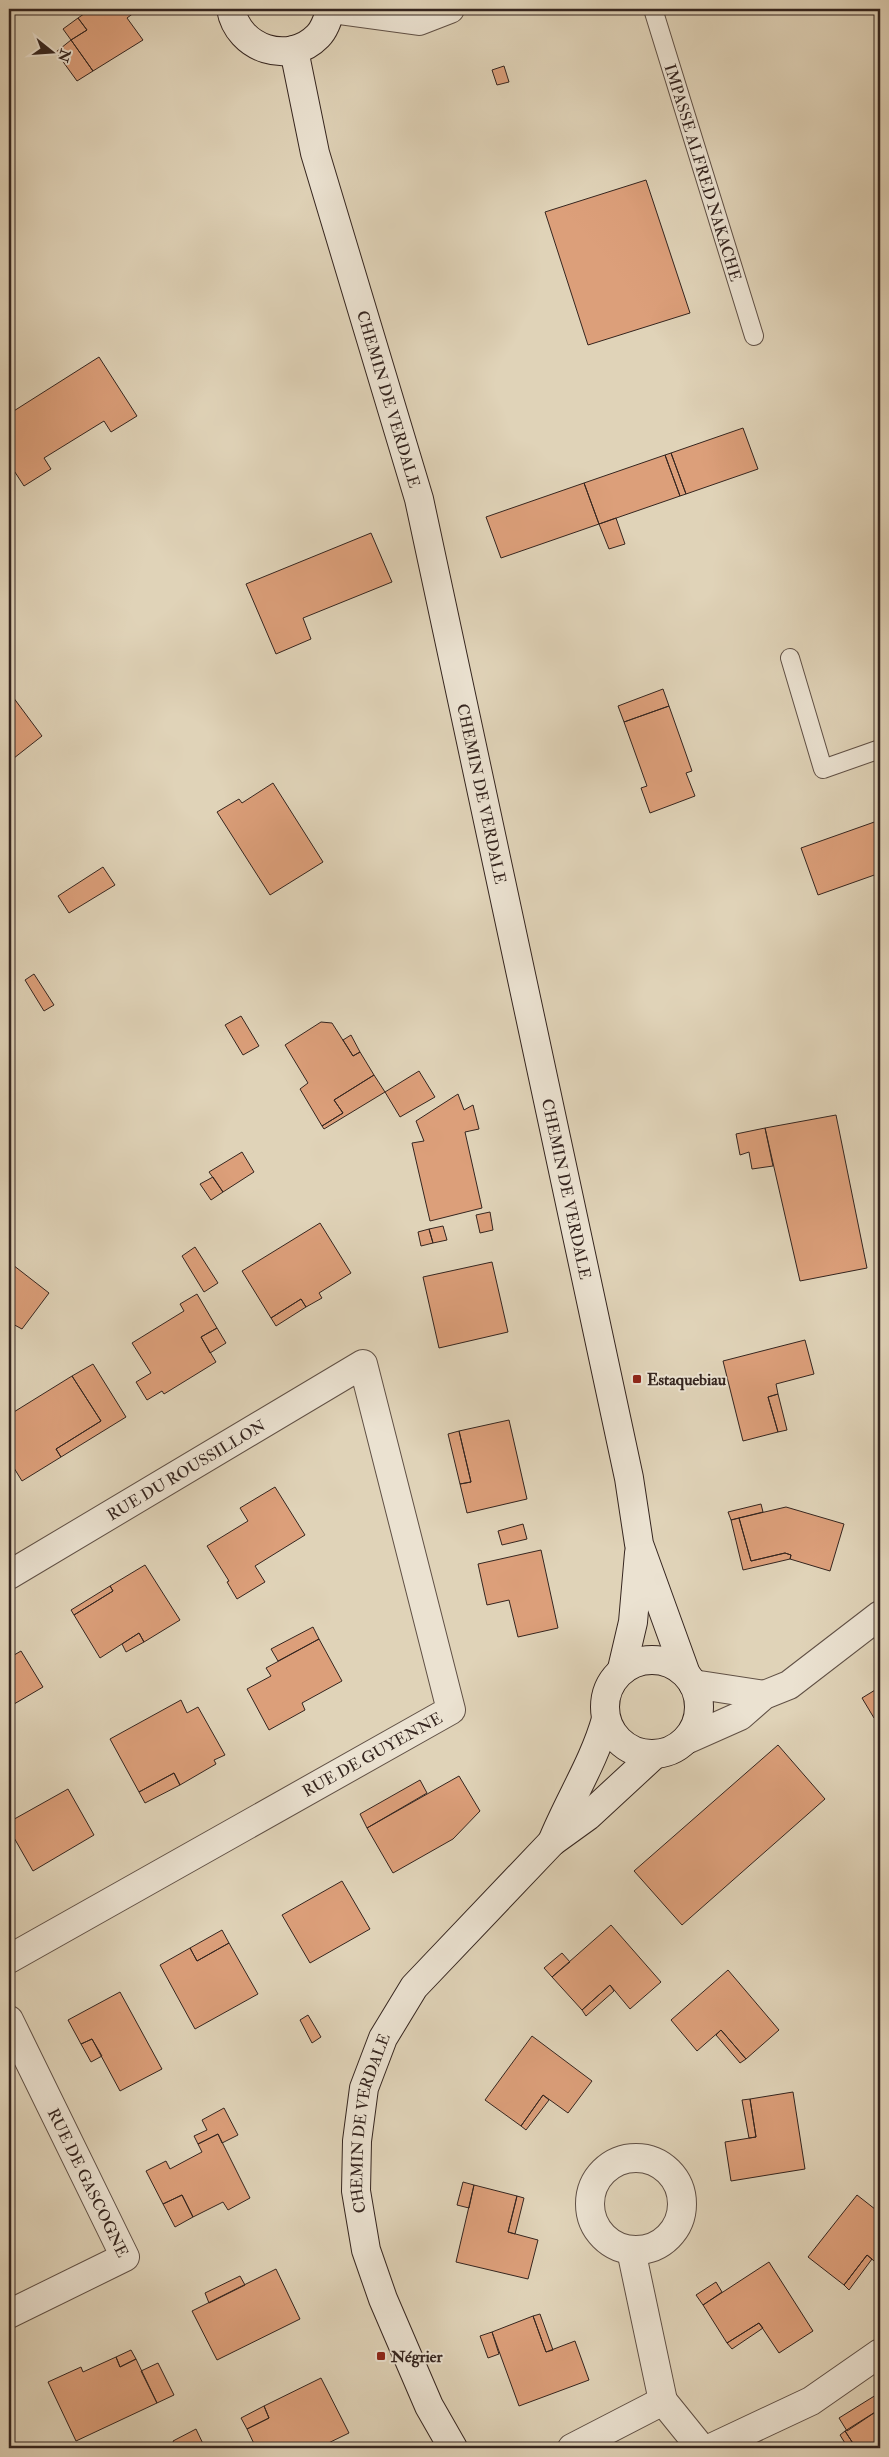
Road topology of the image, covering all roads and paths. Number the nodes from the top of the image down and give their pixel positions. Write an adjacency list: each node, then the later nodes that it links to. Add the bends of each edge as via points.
1 (231, 9): 5 (street, via 239,30 250,41 263,49 278,52)
2 (331, 9): 3 (street, via 418,22); 5 (street, via 318,35)
3 (450, 9)
4 (653, 9): 6 (lane, IMPASSE ALFRED NAKACHE)
5 (294, 50): 10 (street, CHEMIN DE VERDALE, via 315,152 420,499 628,1478)
6 (754, 336)
7 (790, 658): 8 (lane, via 823,768)
8 (880, 749)
9 (363, 1364): 11 (street, RUE DU ROUSSILLON); 20 (street, RUE DE GUYENNE, via 451,1710)
10 (639, 1544): 13 (street, CHEMIN DE VERDALE, via 632,1622); 14 (street, CHEMIN DE VERDALE)
11 (9, 1575)
12 (880, 1615): 15 (street, via 788,1685)
13 (622, 1669): 14 (street, via 655,1660 671,1664); 16 (street, CHEMIN DE VERDALE, via 609,1687)
14 (689, 1679): 15 (street); 17 (street, CHEMIN DE VERDALE, via 698,1695 699,1707 693,1730)
15 (764, 1695): 17 (street, via 740,1716)
16 (606, 1719): 18 (street, via 623,1745 632,1751); 19 (street, CHEMIN DE VERDALE, via 598,1747 568,1803)
17 (686, 1740): 18 (street, CHEMIN DE VERDALE, via 671,1750)
18 (654, 1755): 19 (street, CHEMIN DE VERDALE, via 588,1816)
19 (552, 1842): 26 (street, CHEMIN DE VERDALE, via 414,1987 383,2038 364,2088 357,2141 356,2191 366,2250 383,2299 429,2406)
20 (9, 1959)
21 (9, 2020): 23 (street, RUE DE GASCOGNE, via 125,2257)
22 (631, 2250): 25 (street)
23 (9, 2314)
24 (880, 2353): 29 (street, via 811,2402)
25 (664, 2401): 27 (street); 28 (street)
26 (452, 2448)
27 (572, 2448)
28 (701, 2448)
29 (711, 2448)

